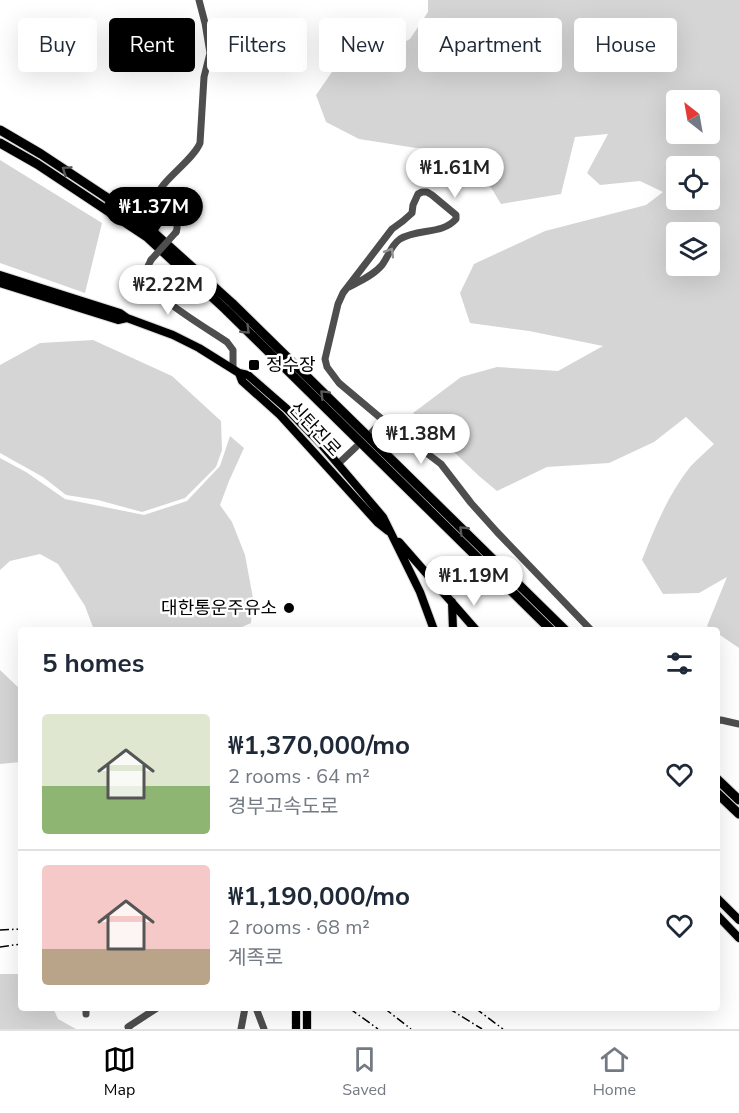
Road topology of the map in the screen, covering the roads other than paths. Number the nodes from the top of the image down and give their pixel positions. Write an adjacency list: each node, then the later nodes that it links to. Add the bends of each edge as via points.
1 (200, 0): 8 (street, bridge, via 210,53 204,77 200,143 157,197 178,229 145,272 148,283 160,295 230,346)
2 (0, 130): 19 (highway, one-way to 2, via 232,303 151,230)
3 (0, 143): 18 (highway, one-way to 18, via 147,237)
4 (0, 275): 7 (main road, 신탄진로)
5 (0, 283): 7 (main road, 신탄진로, via 118,320)
6 (346, 288): 6 (street, one-way to 6, via 381,267 401,238 448,227 456,215 427,192 418,194 412,213 392,229); 9 (street, via 338,304 325,359 327,367)
7 (127, 318): 8 (main road, 신탄진로, via 173,335)
8 (236, 370): 12 (main road, 신탄진로, via 248,375 287,409); 13 (main road, 신탄진로, via 242,381 280,415)
9 (383, 420): 10 (street); 20 (street, via 441,464 497,532)
10 (372, 432)
11 (356, 447): 12 (street)
12 (338, 464): 13 (main road, 신탄진로, via 383,517)
13 (392, 535): 14 (main road, 신탄진로); 15 (main road)
14 (452, 602): 16 (main road); 17 (main road, 신탄진로)
15 (433, 627)
16 (453, 627)
17 (473, 627)
18 (549, 627)
19 (562, 627)
20 (588, 627)
21 (720, 720): 22 (street)
22 (739, 724)
23 (720, 782): 25 (highway)
24 (720, 796): 26 (highway)
25 (739, 801)
26 (739, 814)
27 (720, 901): 29 (main road)
28 (720, 918): 30 (main road)
29 (739, 920)
30 (739, 938)
31 (152, 1011): 36 (street)
32 (245, 1011): 37 (street)
33 (257, 1011): 38 (street)
34 (296, 1011): 39 (main road)
35 (307, 1011): 40 (main road)
36 (129, 1029)
37 (242, 1029)
38 (264, 1029)
39 (296, 1029)
40 (307, 1029)

